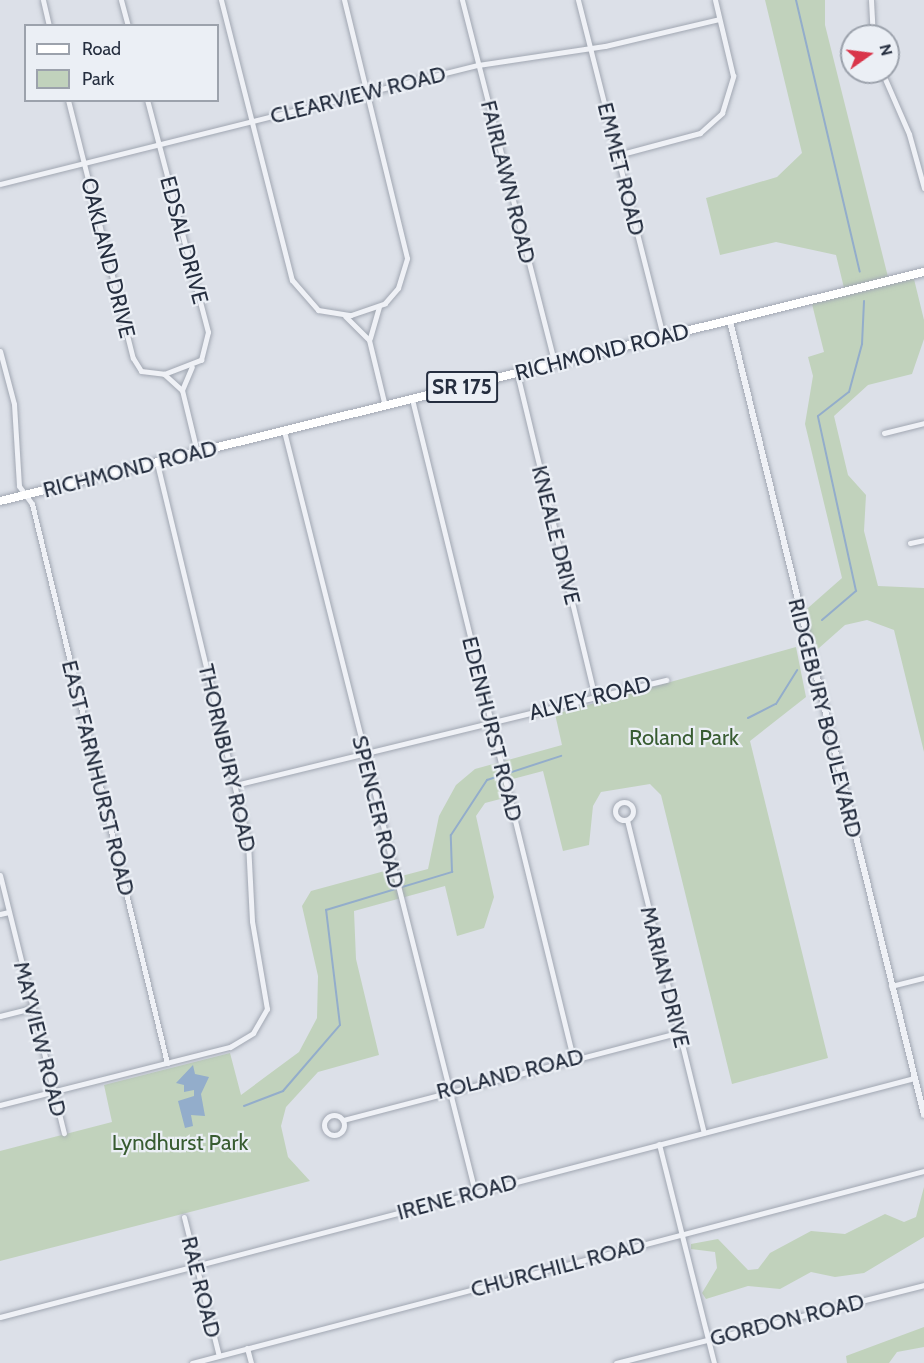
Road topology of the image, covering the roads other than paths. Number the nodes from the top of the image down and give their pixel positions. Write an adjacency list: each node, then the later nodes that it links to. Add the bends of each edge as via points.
1 (43, 0): 10 (street)
2 (121, 0): 11 (street)
3 (221, 0): 19 (street)
4 (344, 0): 16 (street)
5 (462, 0): 14 (street, FAIRLAWN ROAD)
6 (578, 0): 13 (street, EMMET ROAD)
7 (715, 0): 9 (street)
8 (871, 0): 12 (street)
9 (719, 19): 13 (street, CLEARVIEW ROAD); 21 (street, via 733,76 722,113 700,133)
10 (49, 24)
11 (127, 24)
12 (872, 24)
13 (590, 48): 14 (street, CLEARVIEW ROAD); 21 (street, EMMET ROAD)
14 (478, 65): 16 (street, CLEARVIEW ROAD); 32 (street, FAIRLAWN ROAD)
15 (887, 84): 24 (street, via 909,134)
16 (367, 93): 19 (street, CLEARVIEW ROAD); 26 (street, via 406,248 405,272)
17 (68, 102): 22 (street, OAKLAND DRIVE)
18 (148, 102): 20 (street, EDSAL DRIVE)
19 (252, 122): 20 (street, CLEARVIEW ROAD); 27 (street, via 292,280 318,309)
20 (159, 145): 22 (street, CLEARVIEW ROAD); 33 (street, EDSAL DRIVE, via 208,332 206,355)
21 (618, 155): 29 (street, EMMET ROAD)
22 (83, 164): 23 (street, CLEARVIEW ROAD); 35 (street, OAKLAND DRIVE, via 133,358 141,370)
23 (0, 184)
24 (924, 188)
25 (924, 272): 28 (main road, RICHMOND ROAD / SR 175)
26 (383, 304): 27 (street); 30 (street)
27 (342, 315): 30 (street)
28 (730, 321): 29 (main road, RICHMOND ROAD / SR 175); 58 (street, RIDGEBURY BOULEVARD)
29 (663, 337): 32 (main road, RICHMOND ROAD / SR 175)
30 (369, 340): 38 (street)
31 (0, 351): 44 (street, EAST FARNHURST ROAD, via 14,404 19,486)
32 (555, 364): 34 (main road, RICHMOND ROAD / SR 175)
33 (193, 366): 35 (street); 36 (street, EDSAL DRIVE)
34 (517, 373): 37 (main road, RICHMOND ROAD / SR 175); 49 (street, KNEALE DRIVE)
35 (164, 374): 36 (street)
36 (182, 390): 42 (street)
37 (412, 399): 38 (main road, RICHMOND ROAD / SR 175); 50 (street, EDENHURST ROAD)
38 (385, 406): 40 (main road, RICHMOND ROAD / SR 175)
39 (924, 423): 41 (street)
40 (284, 431): 42 (main road, RICHMOND ROAD / SR 175); 51 (street, SPENCER ROAD)
41 (884, 433)
42 (198, 452): 43 (main road, RICHMOND ROAD / SR 175)
43 (157, 462): 44 (main road, RICHMOND ROAD / SR 175); 52 (street, THORNBURY ROAD)
44 (25, 495): 45 (main road, RICHMOND ROAD / SR 175); 63 (street, EAST FARNHURST ROAD, via 32,504)
45 (0, 501)
46 (924, 540): 47 (street)
47 (910, 543)
48 (666, 680): 49 (street, ALVEY ROAD)
49 (596, 697): 50 (street, ALVEY ROAD)
50 (490, 723): 51 (street, ALVEY ROAD); 62 (street, EDENHURST ROAD)
51 (363, 754): 52 (street, ALVEY ROAD); 65 (street, SPENCER ROAD)
52 (235, 785): 63 (street, THORNBURY ROAD, via 248,842 252,921 267,1009 242,1041)
53 (627, 820): 61 (street, MARIAN DRIVE)
54 (0, 875): 55 (street, MAYVIEW ROAD)
55 (9, 912): 56 (street); 59 (street, MAYVIEW ROAD)
56 (0, 914)
57 (924, 978): 58 (street)
58 (891, 986): 64 (street, RIDGEBURY BOULEVARD)
59 (33, 1008): 60 (street); 66 (street, MAYVIEW ROAD)
60 (0, 1016)
61 (678, 1033): 62 (street, ROLAND ROAD); 72 (street, MARIAN DRIVE)
62 (573, 1058): 65 (street, ROLAND ROAD)
63 (167, 1062): 66 (street, THORNBURY ROAD)
64 (914, 1078): 67 (street, RIDGEBURY BOULEVARD); 72 (street, IRENE ROAD)
65 (446, 1090): 70 (street, ROLAND ROAD); 75 (street, SPENCER ROAD)
66 (53, 1091): 68 (street, THORNBURY ROAD); 71 (street, MAYVIEW ROAD)
67 (921, 1091): 69 (street, RIDGEBURY BOULEVARD)
68 (0, 1105)
69 (924, 1116)
70 (343, 1120)
71 (64, 1133)
72 (704, 1133): 73 (street, IRENE ROAD)
73 (659, 1144): 75 (street, IRENE ROAD); 77 (street)
74 (924, 1171): 77 (street, CHURCHILL ROAD)
75 (475, 1192): 78 (street, IRENE ROAD)
76 (184, 1217): 78 (street, RAE ROAD)
77 (681, 1235): 81 (street); 82 (street, CHURCHILL ROAD)
78 (196, 1266): 80 (street, IRENE ROAD); 83 (street, RAE ROAD)
79 (924, 1286): 81 (street, GORDON ROAD)
80 (0, 1317)
81 (708, 1340): 86 (street, GORDON ROAD); 87 (street)
82 (248, 1348): 83 (street, CHURCHILL ROAD); 85 (street, RAE ROAD)
83 (219, 1356): 84 (street, CHURCHILL ROAD)
84 (192, 1363)
85 (251, 1363)
86 (616, 1363)
87 (714, 1363)

